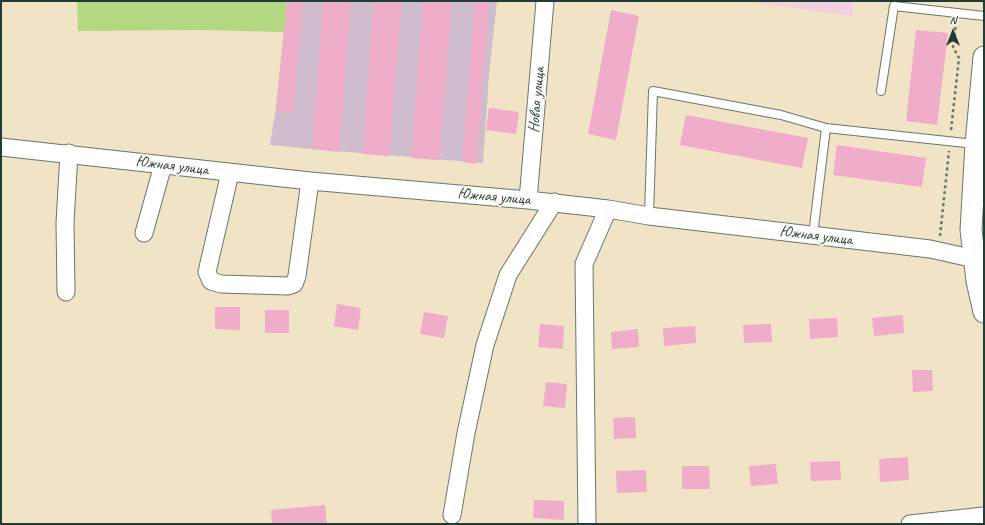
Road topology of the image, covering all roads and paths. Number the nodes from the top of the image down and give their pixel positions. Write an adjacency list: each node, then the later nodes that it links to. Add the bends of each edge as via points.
1 (545, 1): 12 (street, Новая улица)
2 (984, 16): 4 (lane, via 894,6)
3 (984, 57): 6 (street)
4 (881, 91)
5 (826, 128): 6 (lane); 15 (lane, via 782,115 653,91); 17 (lane)
6 (976, 144): 18 (street, via 971,230)
7 (1, 146): 8 (street, Южная улица)
8 (68, 154): 9 (street, Южная улица); 19 (street)
9 (163, 165): 10 (street, Южная улица); 16 (street)
10 (230, 173): 11 (street, Южная улица); 11 (street, via 207,272 211,281 221,284 294,284)
11 (310, 181): 12 (street, Южная улица)
12 (528, 200): 13 (street, Южная улица)
13 (554, 202): 14 (street, Южная улица); 22 (street, via 508,276 485,345 466,433)
14 (608, 209): 15 (street, Южная улица); 23 (street, via 584,264)
15 (649, 216): 17 (street, Южная улица)
16 (144, 233)
17 (813, 235): 18 (street, Южная улица, via 930,249)
18 (979, 262): 20 (street, via 978,281)
19 (66, 292)
20 (984, 312)
21 (984, 516): 24 (street)
22 (452, 520)
23 (587, 524)
24 (910, 524)

